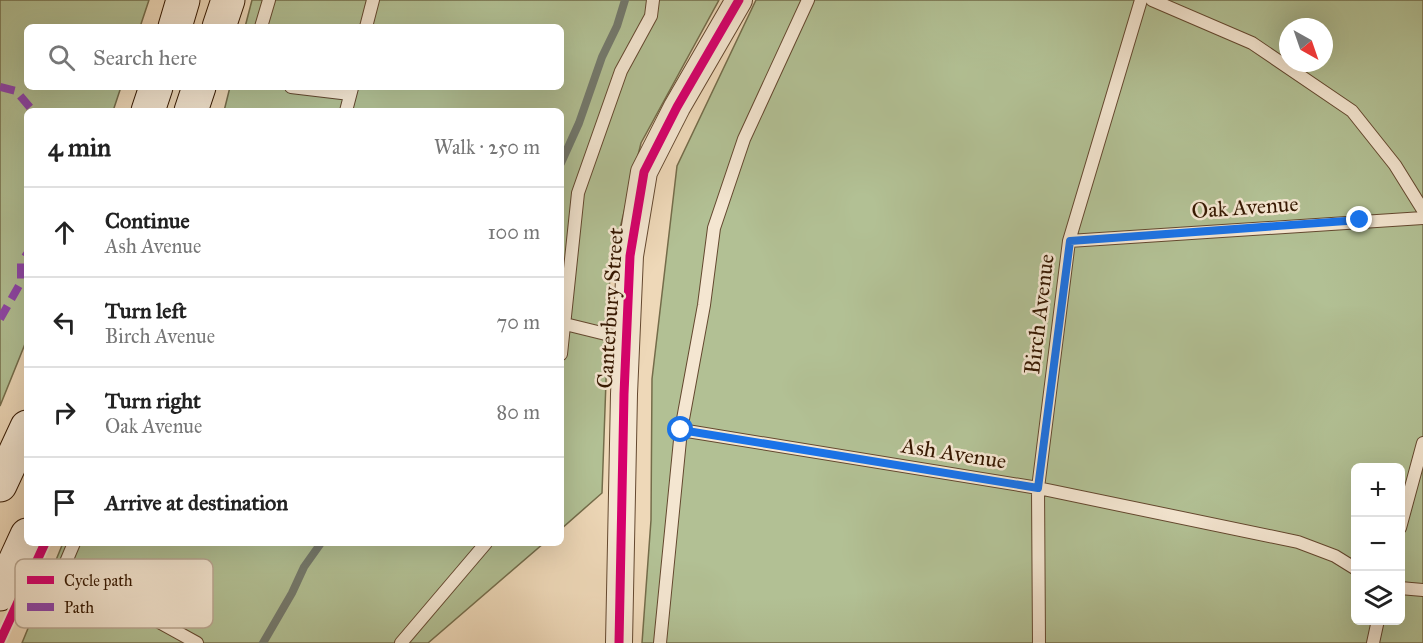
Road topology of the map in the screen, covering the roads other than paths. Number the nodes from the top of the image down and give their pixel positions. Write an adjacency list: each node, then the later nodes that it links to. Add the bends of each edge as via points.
1 (183, 0): 10 (main road)
2 (228, 0): 11 (main road)
3 (269, 0): 12 (lane)
4 (373, 0): 13 (lane)
5 (653, 0): 24 (lane, via 651,16 621,71 578,193)
6 (738, 0): 26 (street, Canterbury Street, via 644,172 630,256)
7 (808, 0): 27 (lane, via 744,139 714,228)
8 (1142, 0): 23 (lane, Birch Avenue)
9 (1152, 0): 21 (lane, via 1252,43 1352,111 1395,165)
10 (176, 24)
11 (220, 24)
12 (262, 24)
13 (367, 24)
14 (155, 90): 18 (main road)
15 (198, 90): 19 (main road)
16 (336, 90): 17 (lane)
17 (351, 91): 20 (lane)
18 (149, 108)
19 (192, 108)
20 (347, 108)
21 (1423, 210)
22 (1423, 218): 23 (lane, Oak Avenue)
23 (1070, 241): 31 (lane, Birch Avenue)
24 (564, 307)
25 (564, 324): 26 (lane)
26 (626, 339): 45 (street, Canterbury Street)
27 (681, 430): 31 (lane, Ash Avenue); 46 (lane)
28 (24, 433): 30 (main road)
29 (1423, 443): 32 (lane)
30 (0, 485)
31 (1038, 488): 37 (lane, Ash Avenue, via 1298,542); 47 (lane, Birch Avenue)
32 (1404, 517)
33 (24, 542): 35 (main road)
34 (483, 546): 44 (lane)
35 (16, 559)
36 (15, 561): 40 (main road)
37 (1351, 566)
38 (1405, 588): 39 (lane)
39 (1423, 590)
40 (0, 594)
41 (1377, 625): 48 (lane)
42 (170, 628): 43 (lane)
43 (197, 643)
44 (401, 643)
45 (619, 643)
46 (660, 643)
47 (1039, 643)
48 (1373, 643)

